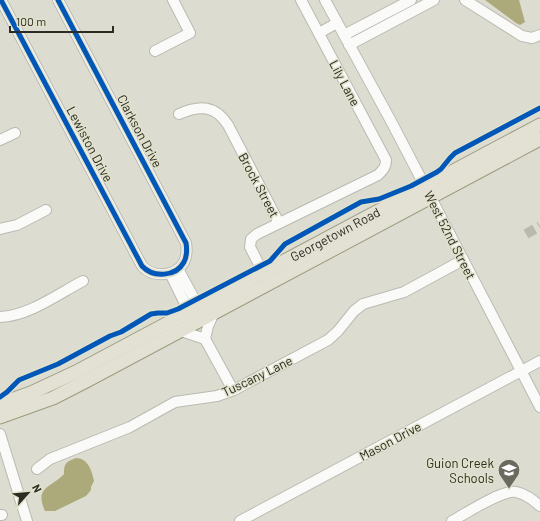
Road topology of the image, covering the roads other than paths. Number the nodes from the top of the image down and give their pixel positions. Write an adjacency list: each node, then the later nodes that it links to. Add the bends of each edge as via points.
1 (2, 0): 25 (street, Lewiston Drive, via 142,266 153,273)
2 (58, 0): 25 (street, Clarkson Drive, via 186,243 186,257)
3 (173, 0): 14 (street, via 190,33)
4 (301, 0): 10 (street, Lily Lane)
5 (325, 0): 9 (street, West 52nd Street)
6 (411, 0): 11 (street)
7 (434, 0): 13 (street)
8 (465, 0): 12 (street, via 522,36 532,38)
9 (337, 23): 10 (street); 11 (street, West 52nd Street)
10 (318, 33): 22 (street, Lily Lane, via 386,160 386,166 378,174)
11 (344, 35): 13 (street, West 52nd Street)
12 (540, 35)
13 (349, 45): 20 (street, West 52nd Street)
14 (155, 51)
15 (179, 114): 22 (street, Brock Street, via 199,108 212,110 220,115 228,125)
16 (540, 125): 20 (main road, Georgetown Road)
17 (15, 133): 19 (street)
18 (540, 139): 20 (main road, Georgetown Road)
19 (0, 140)
20 (428, 192): 24 (street, West 52nd Street); 26 (main road, Georgetown Road)
21 (46, 210): 23 (street, via 17,225)
22 (279, 223): 26 (street, Brock Street, via 257,234 250,241 251,249)
23 (0, 229)
24 (463, 260): 33 (street, West 52nd Street); 34 (street, Tuscany Lane, via 404,292 363,304 328,340)
25 (174, 271): 28 (street)
26 (266, 278): 28 (main road, Georgetown Road)
27 (83, 281): 29 (street, via 26,311)
28 (200, 315): 30 (main road, Georgetown Road); 31 (street, via 208,326); 35 (main road, Georgetown Road, via 61,380)
29 (0, 317)
30 (181, 331): 31 (street); 37 (main road, Georgetown Road, via 60,394)
31 (205, 339): 34 (street)
32 (540, 361): 33 (street, Mason Drive)
33 (522, 371): 36 (street, West 52nd Street); 42 (street, Mason Drive)
34 (233, 390): 39 (street, Tuscany Lane, via 217,396 174,402 130,427 50,459)
35 (0, 404)
36 (540, 406)
37 (0, 417)
38 (0, 434): 41 (street)
39 (37, 469)
40 (540, 506): 43 (street, via 525,494 515,491 504,493)
41 (27, 521)
42 (240, 521)
43 (452, 521)

